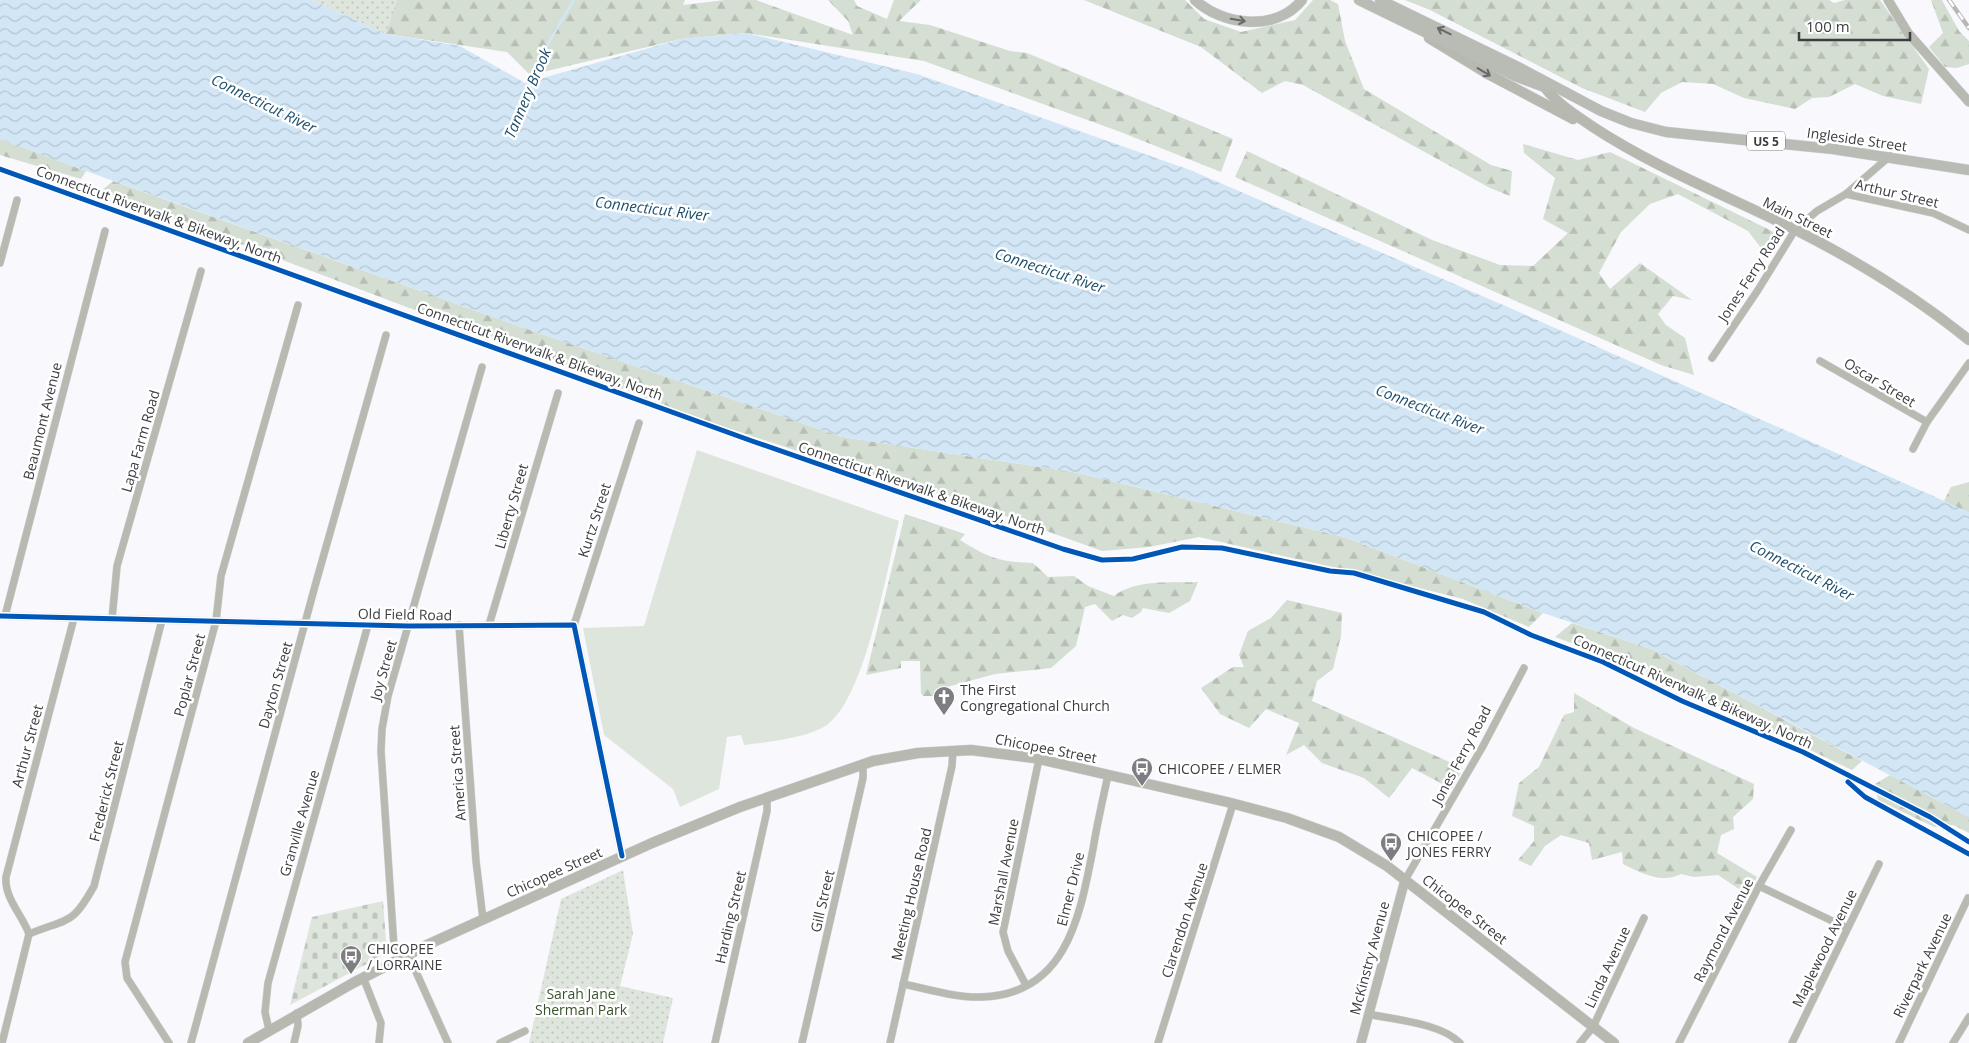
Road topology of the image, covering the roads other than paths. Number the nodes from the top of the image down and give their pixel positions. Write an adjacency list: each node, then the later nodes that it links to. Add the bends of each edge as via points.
1 (1195, 0): 2 (main road, one-way to 2, via 1218,15 1249,22 1279,16)
2 (1302, 0)
3 (1359, 0): 6 (main road, Main Street / US 5)
4 (1380, 0): 7 (main road, US 5, one-way to 4)
5 (1888, 0): 11 (street, via 1908,33)
6 (1398, 19): 7 (main road, Main Street / US 5); 12 (main road, Main Street, one-way to 12, via 1488,74)
7 (1517, 72): 8 (main road, Ingleside Street / US 5); 9 (main road, Ingleside Street / US 5)
8 (1538, 78): 9 (main road, Main Street); 10 (main road, Ingleside Street / US 5)
9 (1545, 88): 10 (main road, Ingleside Street / US 5); 12 (main road, Main Street)
10 (1569, 96): 13 (main road, Ingleside Street / US 5, via 1631,123 1666,132)
11 (1969, 102)
12 (1605, 135): 17 (main road, Main Street, via 1680,176)
13 (1890, 156): 14 (main road, Ingleside Street / US 5); 15 (street, Jones Ferry Road)
14 (1969, 170)
15 (1846, 194): 17 (street, Jones Ferry Road, via 1817,211); 18 (street, Arthur Street, via 1907,205)
16 (17, 200): 20 (street)
17 (1795, 230): 24 (main road, Main Street, via 1893,285); 25 (street, Jones Ferry Road)
18 (1969, 230)
19 (105, 231): 33 (street, Beaumont Avenue)
20 (0, 263)
21 (201, 271): 35 (street, Lapa Farm Road, via 117,566)
22 (298, 305): 37 (street, Poplar Street, via 221,576)
23 (386, 335): 38 (street, Dayton Street)
24 (1969, 340)
25 (1712, 358)
26 (1820, 361): 30 (street, Oscar Street)
27 (1969, 363): 30 (street)
28 (482, 367): 41 (street, Joy Street)
29 (558, 393): 43 (street, Liberty Street)
30 (1927, 422): 32 (street)
31 (639, 423): 40 (street, Kurtz Street)
32 (1913, 449)
33 (2, 616): 34 (street, Old Field Road)
34 (74, 618): 35 (street, Old Field Road); 60 (street, Arthur Street, via 6,877 8,893)
35 (112, 619): 36 (street, Old Field Road)
36 (162, 620): 37 (street, Old Field Road); 60 (street, Frederick Street, via 94,886 74,916)
37 (216, 621): 38 (street, Old Field Road); 73 (street, Poplar Street, via 125,965 129,981)
38 (305, 623): 39 (street, Old Field Road); 74 (street, Dayton Street)
39 (368, 625): 41 (street, Old Field Road); 70 (street, Granville Avenue, via 268,983 265,1012)
40 (574, 625): 43 (street, Old Field Road); 52 (street)
41 (408, 626): 42 (street, Old Field Road); 62 (street, Joy Street, via 388,696 380,751 394,947)
42 (458, 626): 43 (street, Old Field Road); 58 (street, America Street)
43 (489, 626)
44 (1524, 668): 54 (street, Jones Ferry Road)
45 (953, 750): 46 (main road, Chicopee Street, via 991,751); 47 (main road, Chicopee Street, via 903,755); 64 (street, Meeting House Road)
46 (1039, 759): 48 (main road, Chicopee Street); 65 (street, Marshall Avenue, via 1004,932 1008,951)
47 (863, 764): 49 (main road, Chicopee Street); 81 (street, Gill Street, via 863,778)
48 (1108, 775): 50 (main road, Chicopee Street); 65 (street, Elmer Drive, via 1085,890 1072,934 1054,964)
49 (767, 797): 52 (main road, Chicopee Street); 80 (street, Harding Street, via 767,811)
50 (1233, 804): 54 (main road, Chicopee Street, via 1287,818 1339,837); 83 (street, Clarendon Avenue)
51 (1791, 830): 55 (street, Raymond Avenue)
52 (622, 856): 58 (main road, Chicopee Street)
53 (1879, 864): 59 (street, Maplewood Avenue)
54 (1405, 880): 67 (street, McKinstry Avenue); 69 (main road, Chicopee Street)
55 (1759, 886): 59 (street); 88 (street, Raymond Avenue)
56 (1968, 898): 90 (street, Riverpark Avenue)
57 (1644, 918): 69 (street, Linda Avenue)
58 (483, 919): 61 (main road, Chicopee Street)
59 (1847, 928): 89 (street, Maplewood Avenue)
60 (29, 934): 72 (street)
61 (408, 954): 62 (main road, Chicopee Street); 78 (street)
62 (398, 959): 63 (main road, Chicopee Street)
63 (363, 977): 66 (main road, Chicopee Street); 77 (street, via 381,1020)
64 (903, 984): 65 (street, Elmer Drive, via 975,997 1000,995); 82 (street, Meeting House Road)
65 (1026, 986)
66 (297, 1013): 70 (main road, Chicopee Street); 76 (street)
67 (1368, 1014): 84 (street, McKinstry Avenue); 85 (street, via 1434,1028)
68 (1969, 1017): 91 (street)
69 (1593, 1027): 86 (street, Linda Avenue); 87 (main road, Chicopee Street)
70 (269, 1030): 75 (main road, Chicopee Street)
71 (525, 1031): 79 (street)
72 (2, 1043)
73 (168, 1043)
74 (191, 1043)
75 (248, 1043)
76 (294, 1043)
77 (379, 1043)
78 (448, 1043)
79 (500, 1043)
80 (715, 1043)
81 (802, 1043)
82 (890, 1043)
83 (1158, 1043)
84 (1360, 1043)
85 (1460, 1043)
86 (1580, 1043)
87 (1614, 1043)
88 (1679, 1043)
89 (1792, 1043)
90 (1898, 1043)
91 (1953, 1043)

